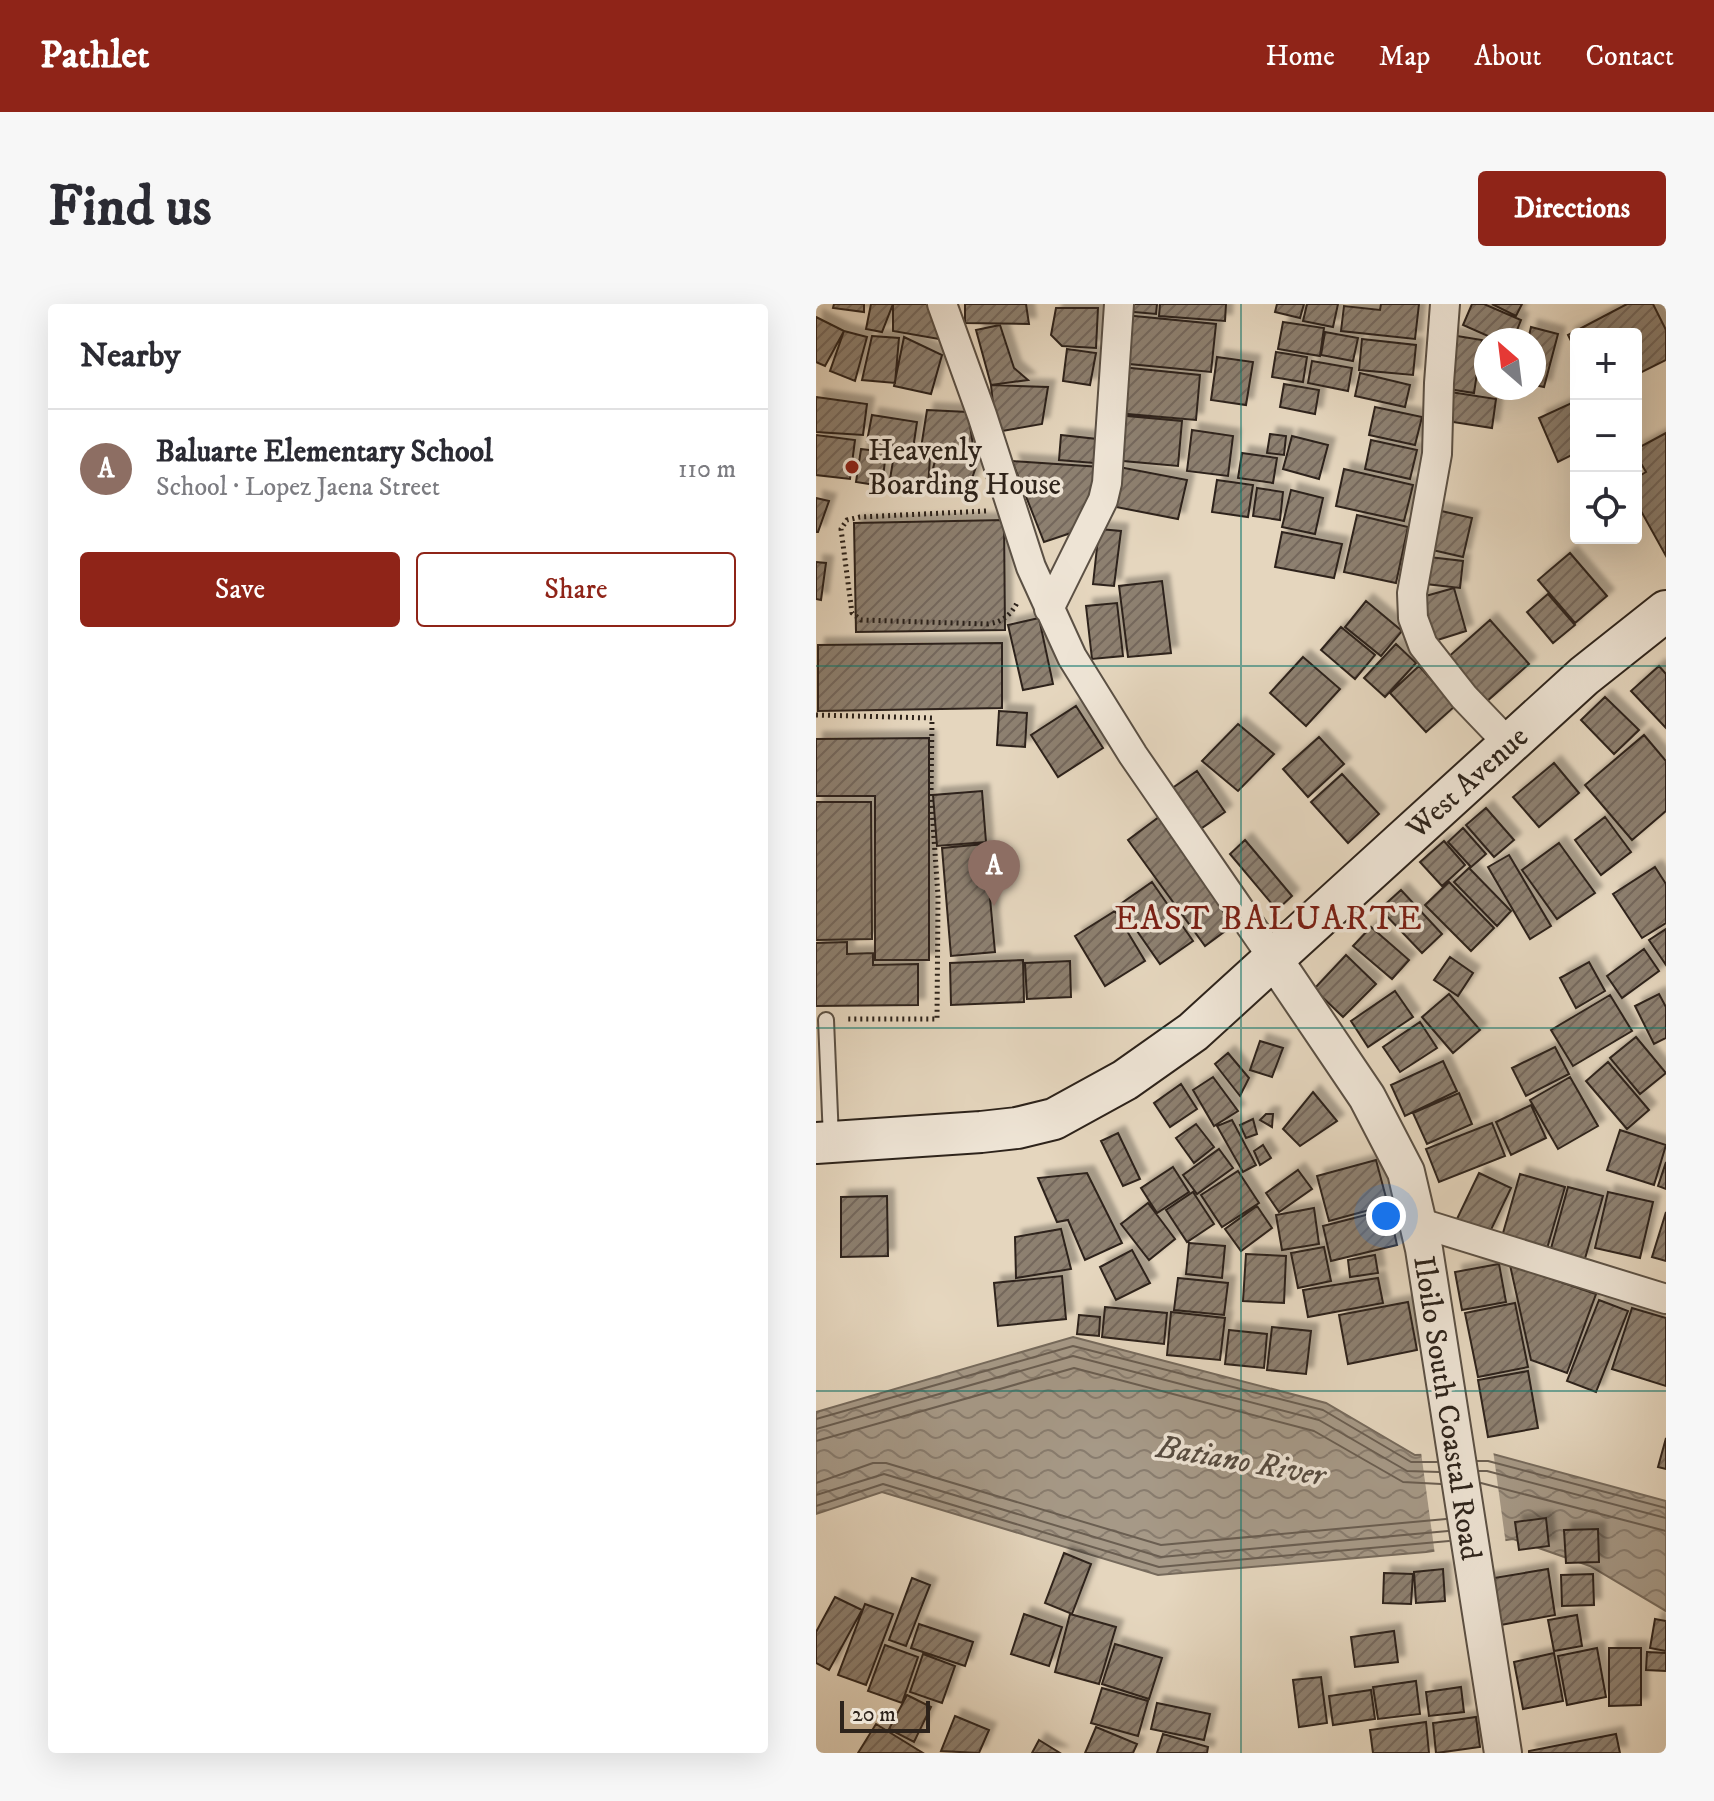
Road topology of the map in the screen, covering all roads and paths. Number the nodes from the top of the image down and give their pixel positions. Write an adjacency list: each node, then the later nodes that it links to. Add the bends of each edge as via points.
1 (942, 304): 4 (street)
2 (1119, 304): 6 (street, via 1107,483)
3 (1445, 304): 9 (street, via 1437,454 1412,593 1413,618 1423,645)
4 (1011, 510): 5 (street); 5 (path, via 847,520 841,529 852,613 861,620 999,623 1015,607)
5 (1031, 567): 6 (street)
6 (1049, 609): 10 (street, via 1072,657 1133,755)
7 (1666, 611): 9 (main road, West Avenue)
8 (816, 715): 11 (path, via 932,718 938,896 937,1019)
9 (1509, 744): 10 (main road, West Avenue)
10 (1273, 958): 12 (main road, West Avenue, via 1193,1032 1125,1080 1054,1119 1017,1128); 13 (street, Iloilo South Coastal Road, via 1367,1097 1406,1172)
11 (826, 1020): 12 (lane)
12 (824, 1143)
13 (1417, 1222): 14 (street); 15 (street, Iloilo South Coastal Road)
14 (1666, 1299)
15 (1503, 1753)

